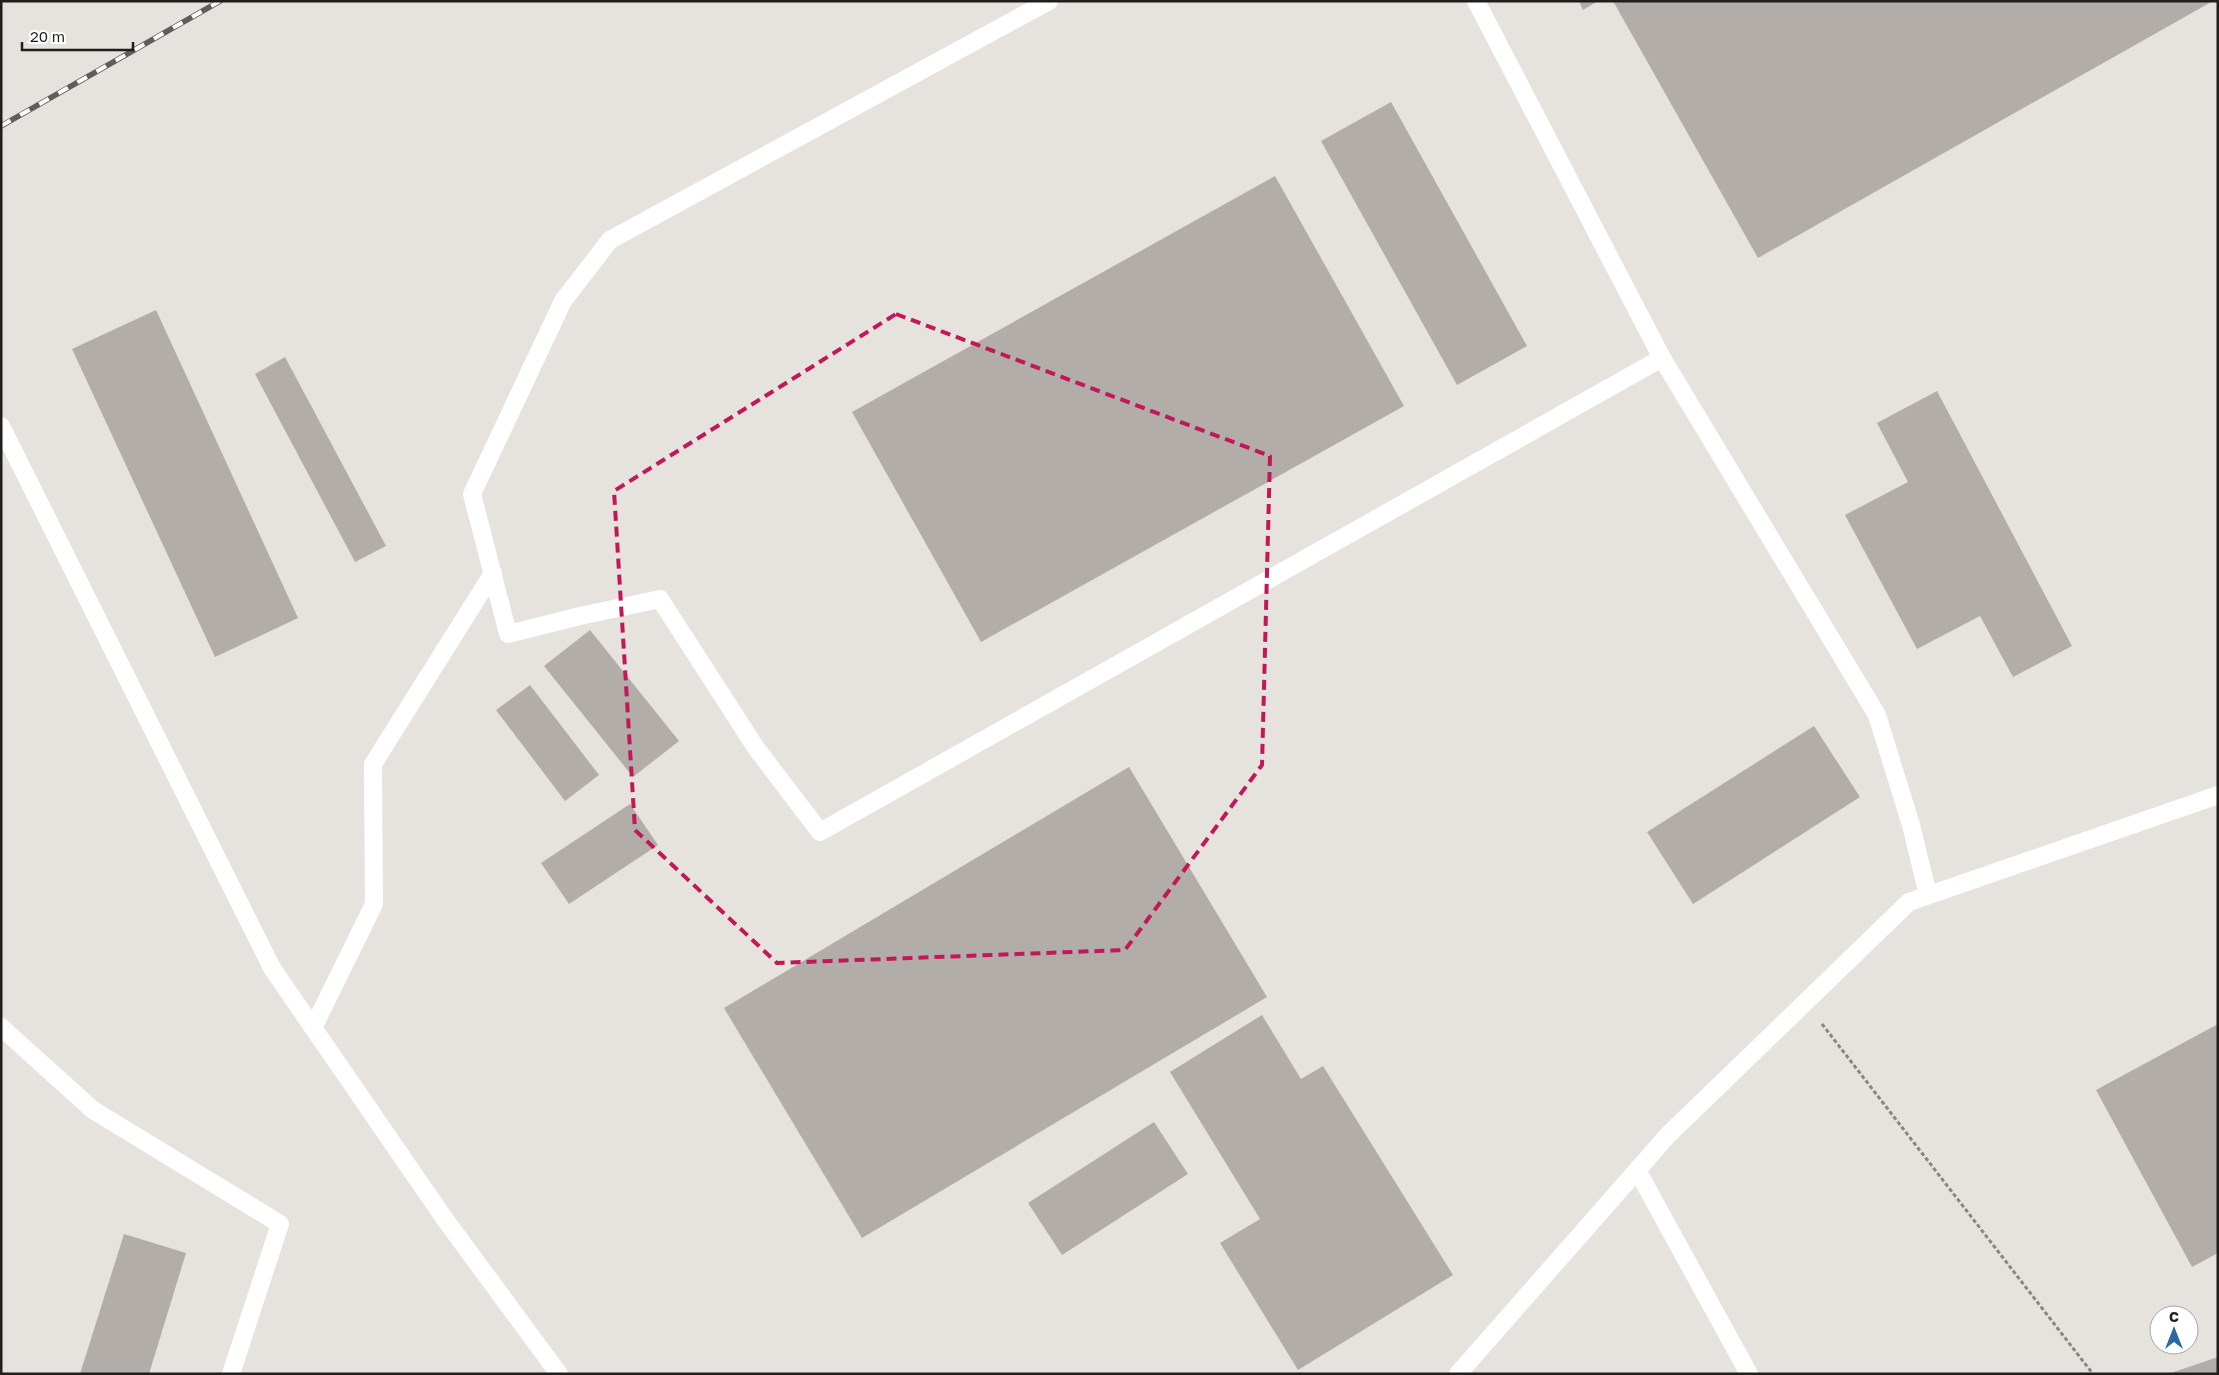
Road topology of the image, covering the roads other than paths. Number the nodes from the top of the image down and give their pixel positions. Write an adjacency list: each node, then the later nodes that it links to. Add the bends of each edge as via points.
1 (1049, 1): 5 (lane, via 610,240 564,301 472,494)
2 (1476, 1): 3 (lane)
3 (1662, 358): 5 (lane, via 820,832 756,748 660,599 508,634); 7 (lane, via 1876,715 1911,825)
4 (1, 426): 9 (lane, via 272,968)
5 (493, 573): 9 (lane, via 373,764 374,904)
6 (2218, 795): 7 (lane)
7 (1928, 895): 10 (lane, via 1909,902 1668,1135)
8 (1, 1027): 11 (lane, via 93,1110 280,1224)
9 (313, 1028): 12 (lane, via 444,1218)
10 (1636, 1170): 13 (lane); 14 (lane)
11 (231, 1374)
12 (559, 1374)
13 (1458, 1374)
14 (1749, 1374)

